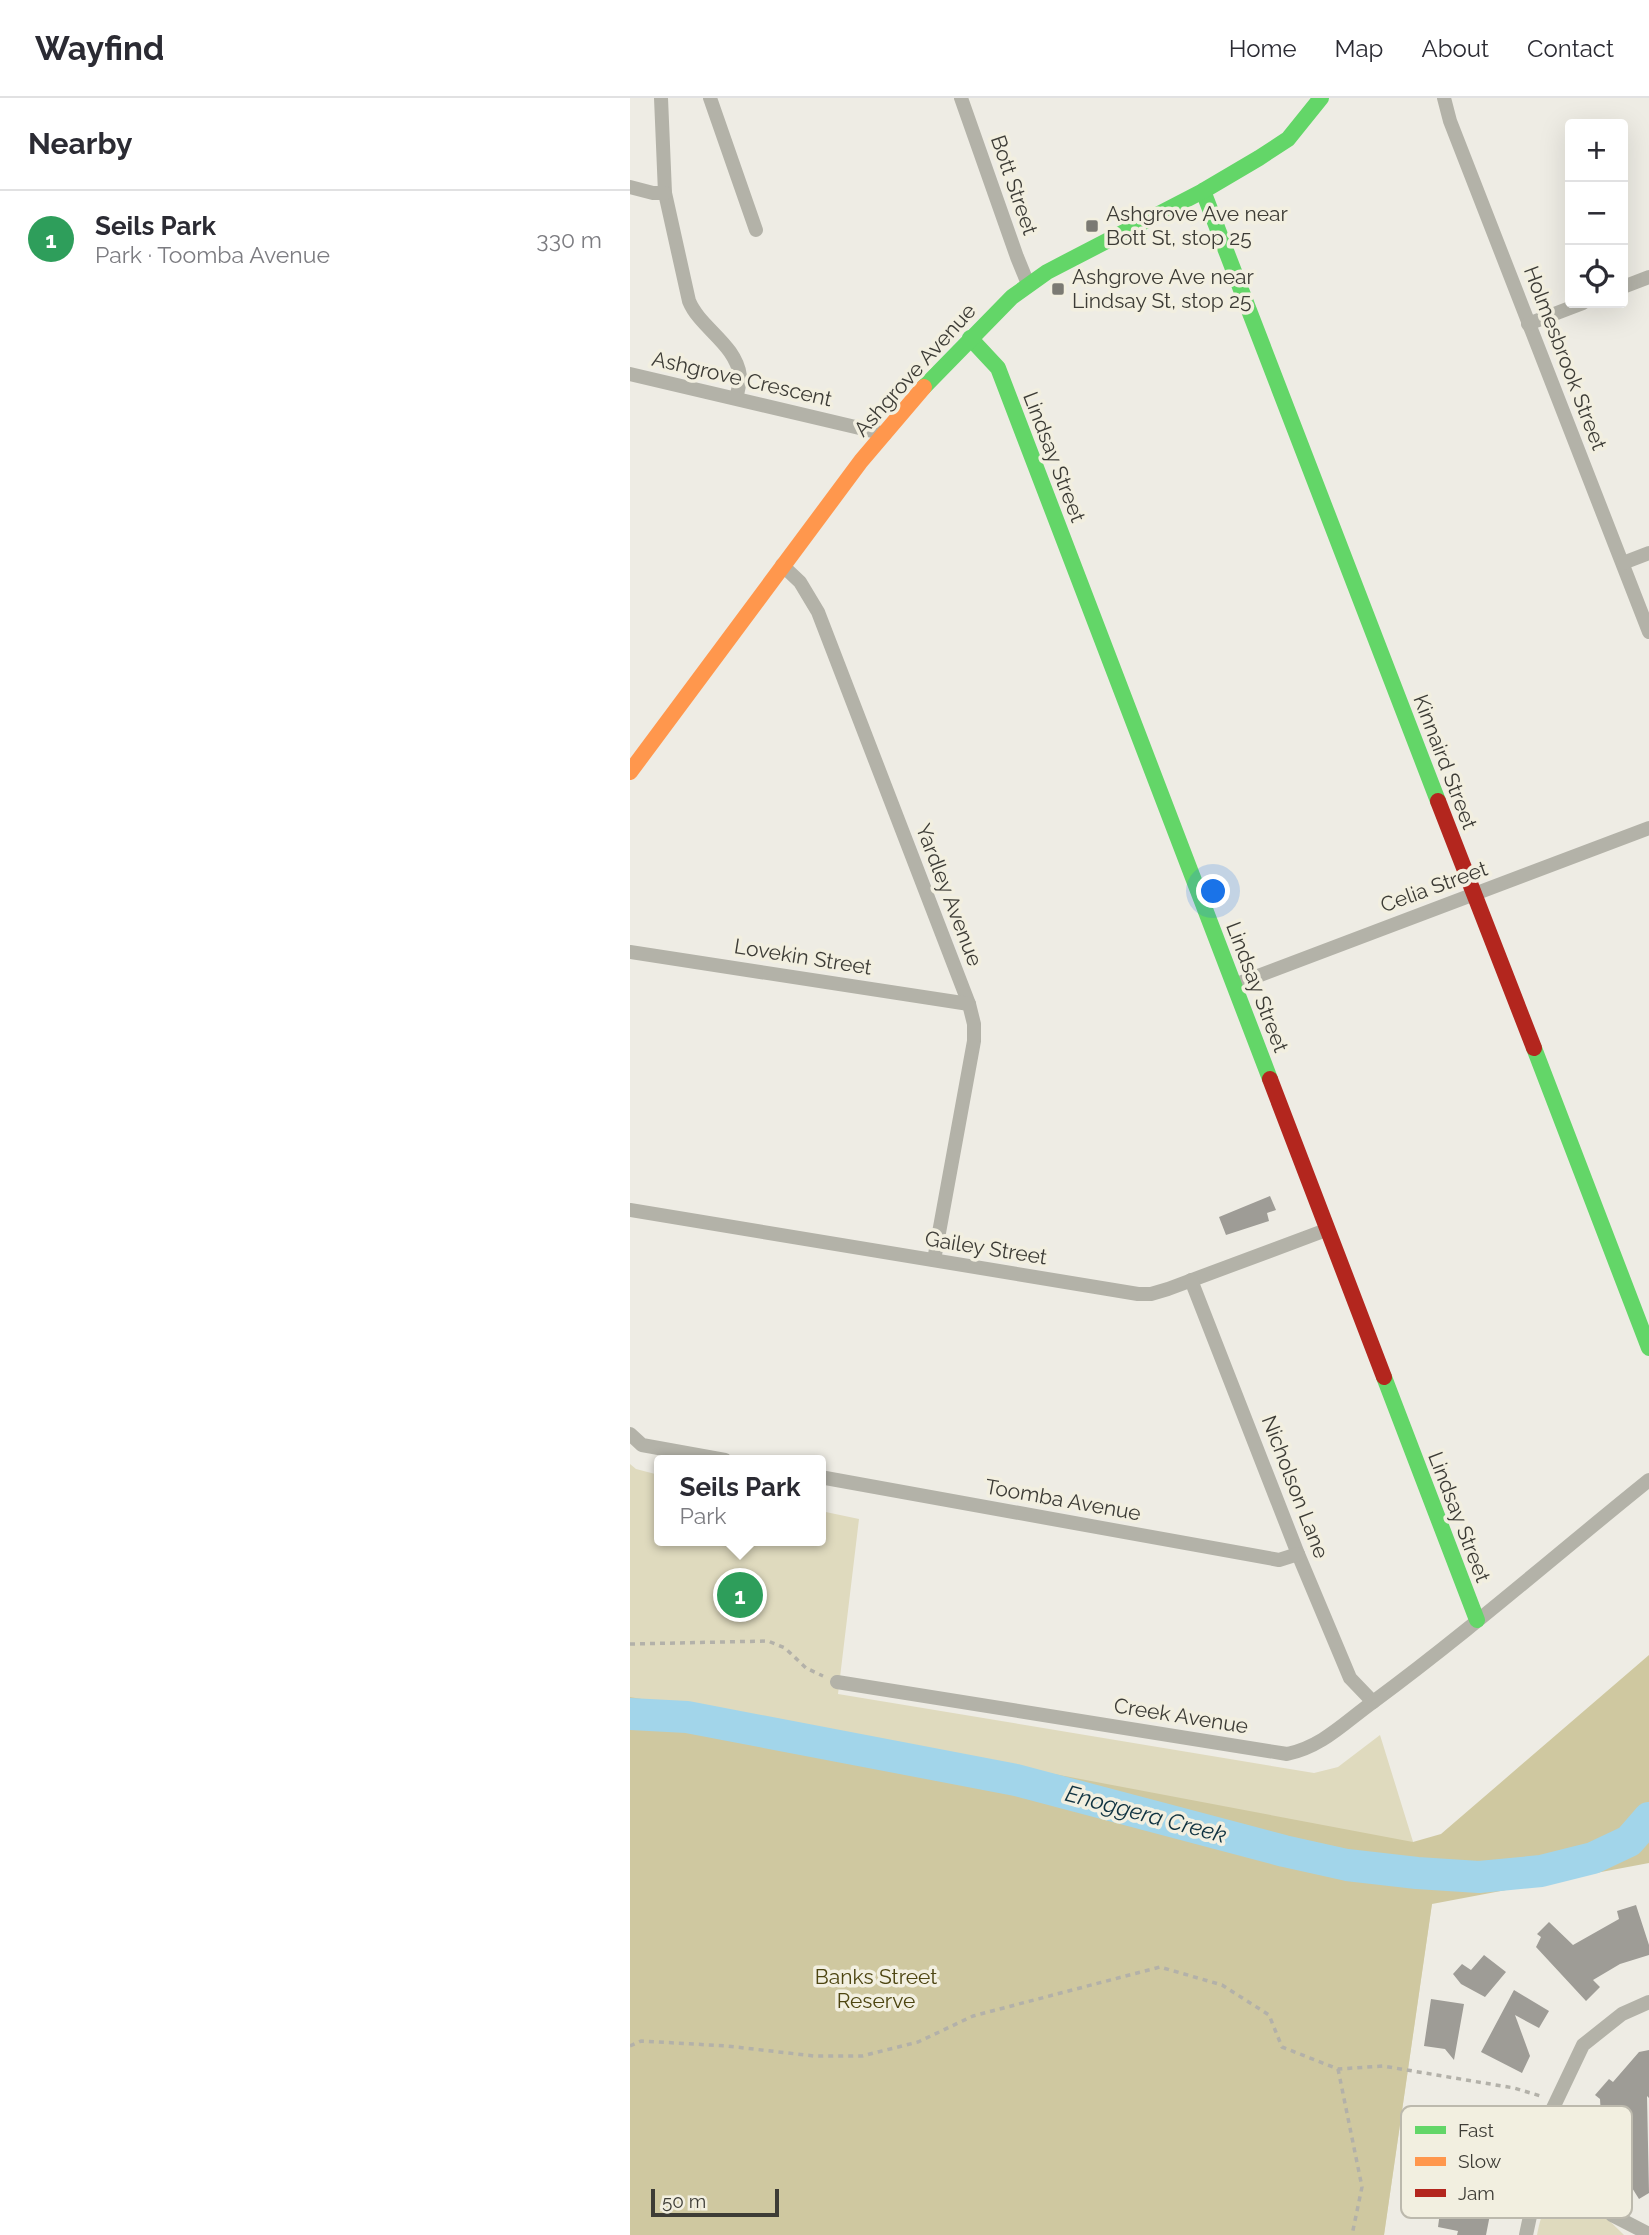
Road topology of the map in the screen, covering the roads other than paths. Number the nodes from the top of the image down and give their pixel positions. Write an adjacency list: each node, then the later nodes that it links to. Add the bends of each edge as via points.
1 (661, 98): 8 (street)
2 (710, 98): 9 (street)
3 (961, 98): 11 (street, Bott Street)
4 (1321, 98): 7 (street, Ashgrove Avenue, via 1288,139)
5 (1444, 98): 14 (street, Holmesbrook Street)
6 (630, 187): 8 (street)
7 (1203, 191): 11 (street, Ashgrove Avenue); 25 (street, Kinnaird Street)
8 (666, 193): 17 (street, via 689,301 732,357 740,375)
9 (756, 230)
10 (1649, 277): 12 (street)
11 (1028, 284): 15 (street, Ashgrove Avenue)
12 (1628, 285)
13 (1570, 308): 14 (street)
14 (1528, 324): 20 (street, Holmesbrook Street)
15 (970, 338): 18 (street, Ashgrove Avenue); 27 (street, Lindsay Street, via 998,368)
16 (630, 374): 17 (street, Ashgrove Crescent)
17 (736, 398): 18 (street, Ashgrove Crescent)
18 (885, 434): 21 (street, Ashgrove Avenue)
19 (1649, 553): 20 (street)
20 (1623, 564): 22 (street, Holmesbrook Street)
21 (782, 565): 23 (street, Ashgrove Avenue); 28 (street, Yardley Avenue, via 800,582 818,612)
22 (1649, 632)
23 (630, 772)
24 (1649, 828): 25 (street, Celia Street)
25 (1474, 895): 27 (street, Celia Street); 33 (street, Kinnaird Street)
26 (630, 952): 28 (street, Lovekin Street)
27 (1234, 985): 30 (street, Lindsay Street)
28 (969, 1004): 31 (street, Yardley Avenue, via 974,1041)
29 (630, 1210): 31 (street, Gailey Street)
30 (1326, 1230): 32 (street, Gailey Street); 39 (street, Lindsay Street)
31 (934, 1260): 32 (street, Gailey Street, via 1138,1294)
32 (1191, 1280): 38 (street, Nicholson Lane)
33 (1649, 1348)
34 (630, 1434): 35 (street, via 642,1445)
35 (697, 1455)
36 (826, 1479): 38 (street, Toomba Avenue, via 1279,1560)
37 (1649, 1480): 39 (street, Creek Avenue)
38 (1298, 1555): 41 (street, Nicholson Lane, via 1350,1678)
39 (1476, 1620): 41 (street, Creek Avenue)
40 (837, 1682): 41 (street, Creek Avenue, via 1287,1754 1320,1743)
41 (1373, 1702)
42 (1649, 2002): 43 (street, via 1622,2014 1583,2045)
43 (1554, 2106)
44 (1618, 2218): 45 (street)
45 (1649, 2234)

